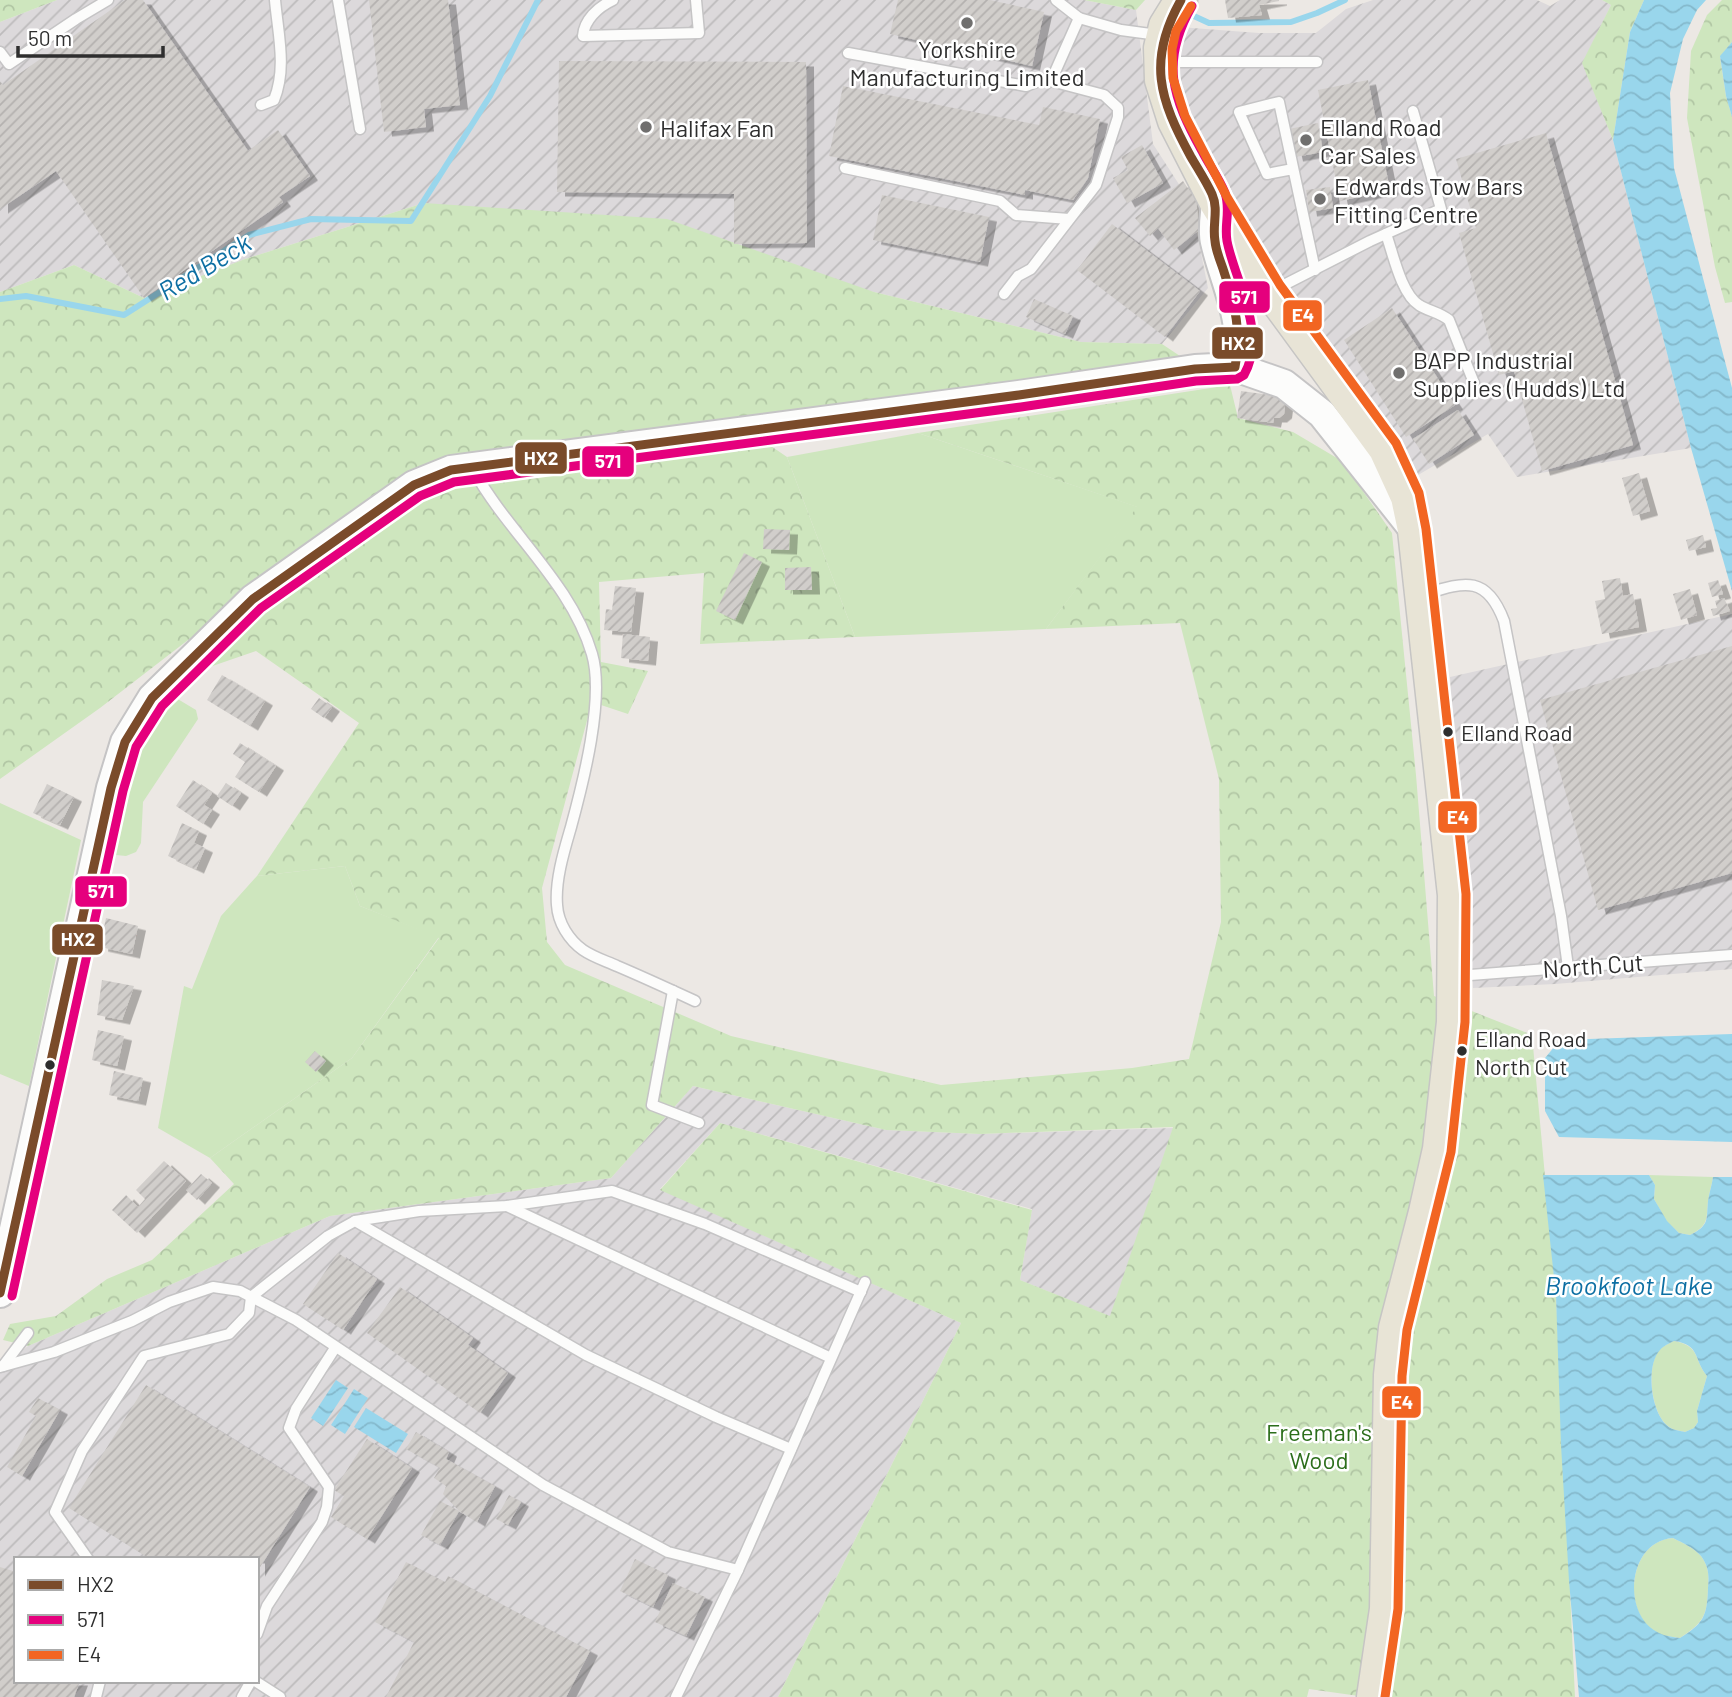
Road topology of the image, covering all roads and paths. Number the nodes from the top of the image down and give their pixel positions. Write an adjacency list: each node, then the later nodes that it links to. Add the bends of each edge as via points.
1 (108, 0): 9 (lane, via 9,64)
2 (275, 0): 13 (lane, via 281,84 274,100)
3 (338, 0): 15 (lane)
4 (612, 0): 5 (lane, via 584,25 583,36 699,33)
5 (696, 0)
6 (1056, 0): 7 (lane)
7 (1079, 18): 8 (lane, via 1121,30); 12 (lane)
8 (1170, 23): 11 (lane); 18 (main road, via 1165,98)
9 (0, 52)
10 (848, 53): 12 (lane, via 1026,86)
11 (1317, 62)
12 (1052, 81): 19 (lane, via 1104,95 1118,108 1096,185)
13 (261, 105)
14 (1413, 111): 20 (lane, via 1441,209)
15 (359, 130)
16 (845, 168): 19 (lane, via 1000,201 1016,215)
17 (1293, 169): 17 (lane, via 1279,102 1239,112 1267,174); 21 (lane)
18 (1216, 203): 22 (main road); 24 (street, via 1214,239 1237,318)
19 (1069, 219): 23 (lane, via 1031,269 1018,276)
20 (1386, 234): 21 (lane); 25 (lane, via 1405,289 1419,305 1449,320)
21 (1315, 270): 22 (lane)
22 (1270, 292): 27 (main road, via 1385,449 1407,497)
23 (1004, 294)
24 (1235, 367): 26 (street); 27 (street, via 1284,384 1322,414)
25 (1474, 383)
26 (472, 468): 32 (lane, via 561,591 593,656 596,691 590,748 559,878 561,922 584,951); 37 (street, via 451,470 414,485 253,599 152,698 125,742)
27 (1414, 530): 28 (main road)
28 (1422, 595): 30 (lane, via 1473,585 1497,602); 31 (main road, via 1454,895)
29 (1732, 954): 30 (lane, North Cut)
30 (1568, 967): 31 (lane, North Cut)
31 (1454, 976): 50 (main road, via 1454,1022 1439,1149 1395,1328 1390,1374 1386,1609)
32 (673, 991): 33 (lane); 34 (lane, via 652,1105)
33 (695, 1000)
34 (699, 1123)
35 (507, 1206): 36 (lane, via 419,1211); 41 (lane); 41 (lane, via 612,1191 863,1287)
36 (355, 1221): 38 (lane, via 328,1236); 43 (lane, via 586,1355)
37 (0, 1293)
38 (251, 1297): 40 (lane, via 296,1320); 42 (lane, via 213,1287 65,1348); 44 (lane, via 249,1313 229,1334 144,1356 82,1451 55,1513)
39 (28, 1334): 42 (lane)
40 (335, 1348): 45 (lane, via 542,1485 668,1552); 46 (lane, via 289,1428 330,1487 327,1507 267,1606)
41 (831, 1358): 43 (lane)
42 (1, 1368)
43 (791, 1449): 45 (lane)
44 (87, 1557)
45 (738, 1570): 49 (lane)
46 (259, 1628)
47 (256, 1683): 48 (lane)
48 (280, 1697)
49 (676, 1697)
50 (1373, 1697)

